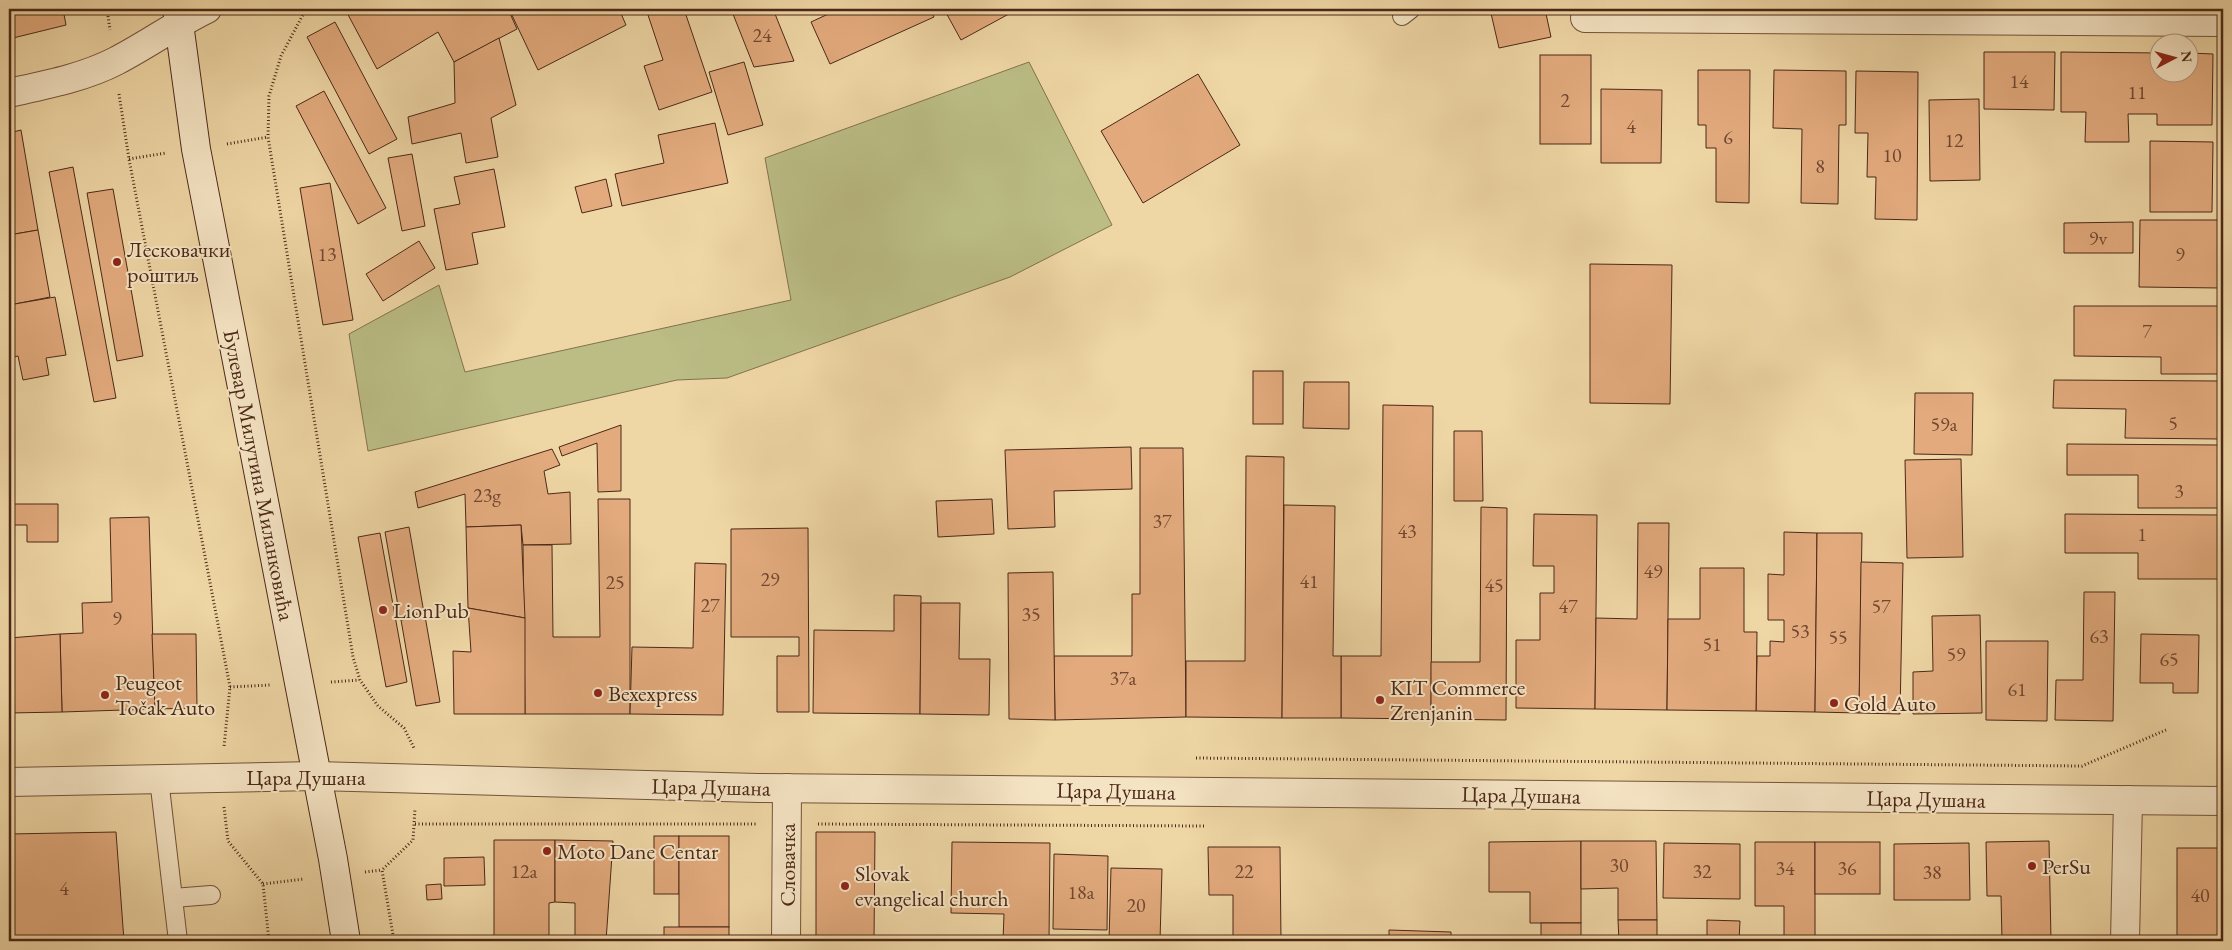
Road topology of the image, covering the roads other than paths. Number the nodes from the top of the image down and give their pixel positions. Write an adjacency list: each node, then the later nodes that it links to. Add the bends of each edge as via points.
1 (207, 9): 3 (street)
2 (1582, 14): 4 (street)
3 (178, 16): 5 (street, via 115,62 67,80); 6 (street, Булевар Милутина Миланковића, via 198,158)
4 (2223, 22)
5 (9, 93)
6 (316, 776): 7 (street, Цара Душана); 9 (street, Цара Душана); 15 (street, Булевар Милутина Миланковића)
7 (159, 779): 8 (street, Цара Душана); 13 (lane)
8 (9, 782)
9 (788, 788): 10 (street, Цара Душана); 16 (street, Словачка)
10 (2128, 800): 11 (street, Цара Душана); 17 (street)
11 (2223, 801)
12 (211, 894): 13 (lane)
13 (173, 898): 14 (lane)
14 (178, 941)
15 (346, 941)
16 (786, 941)
17 (2125, 941)

